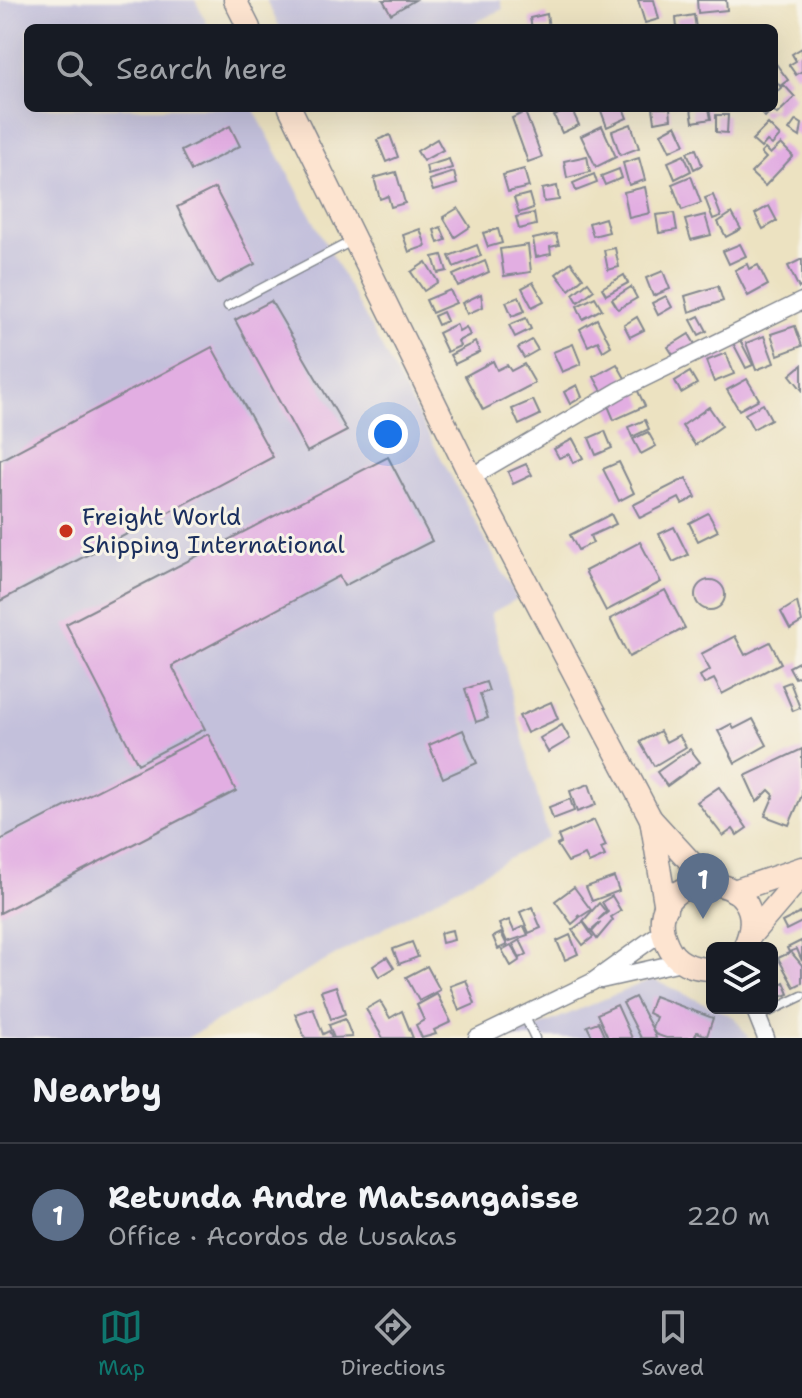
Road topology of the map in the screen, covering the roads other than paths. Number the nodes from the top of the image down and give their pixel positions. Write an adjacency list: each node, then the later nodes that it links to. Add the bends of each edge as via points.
1 (235, 0): 2 (main road)
2 (247, 24)
3 (292, 112): 4 (main road)
4 (356, 239): 6 (lane); 7 (main road)
5 (802, 301): 7 (street, via 620,390)
6 (228, 306)
7 (471, 477): 8 (main road)
8 (651, 819): 11 (main road); 13 (main road)
9 (802, 868): 12 (main road)
10 (802, 875): 14 (main road)
11 (709, 882): 12 (main road); 13 (main road, via 683,889)
12 (734, 891): 14 (main road, via 747,907)
13 (664, 920): 15 (main road, via 668,948); 16 (street)
14 (747, 942)
15 (701, 970): 16 (street)
16 (592, 982): 20 (street)
17 (802, 996): 18 (lane)
18 (778, 1003)
19 (753, 1014): 23 (street)
20 (524, 1015): 21 (street); 22 (lane)
21 (477, 1038)
22 (535, 1038)
23 (766, 1038)

